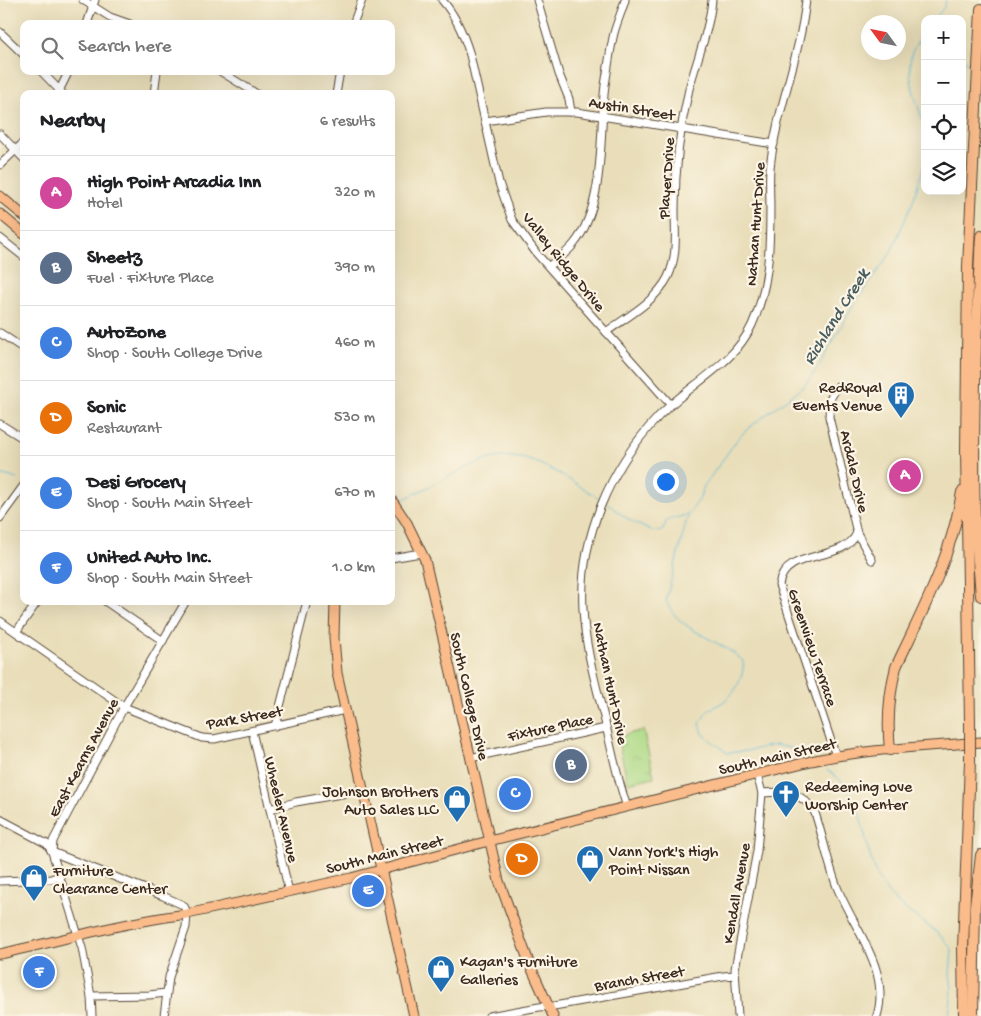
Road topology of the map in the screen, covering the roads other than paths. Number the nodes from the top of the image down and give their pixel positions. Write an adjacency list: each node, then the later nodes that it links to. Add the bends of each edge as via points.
1 (84, 0): 8 (street)
2 (362, 0): 12 (street)
3 (442, 0): 27 (street, Valley Ridge Drive, via 464,36)
4 (537, 0): 25 (street)
5 (625, 0): 26 (street, via 611,50)
6 (712, 0): 28 (street, Player Drive)
7 (806, 0): 30 (street, Nathan Hunt Drive)
8 (94, 3): 10 (street); 11 (street)
9 (981, 10): 51 (highway, via 969,246)
10 (88, 20)
11 (119, 20)
12 (354, 20)
13 (0, 32): 14 (street)
14 (20, 51)
15 (44, 75): 20 (street)
16 (67, 75): 21 (street)
17 (156, 75): 22 (street)
18 (226, 75): 23 (street)
19 (339, 75): 24 (street)
20 (57, 90)
21 (61, 90)
22 (155, 90)
23 (251, 90)
24 (337, 90)
25 (571, 112): 26 (street, Austin Street); 27 (street, Austin Street, via 546,112)
26 (603, 116): 28 (street, Austin Street); 42 (street, via 596,187 589,216 576,242)
27 (485, 121): 42 (street, Valley Ridge Drive, via 499,183 512,220)
28 (682, 129): 30 (street, Austin Street); 43 (street, Player Drive, via 672,267 651,300)
29 (0, 134): 32 (street)
30 (774, 144): 47 (street, Nathan Hunt Drive, via 770,170 769,259 757,314 733,353)
31 (20, 145): 32 (street)
32 (14, 150): 33 (street); 34 (street)
33 (20, 155)
34 (0, 165)
35 (0, 196): 36 (main road)
36 (20, 213)
37 (0, 214): 38 (main road)
38 (20, 231)
39 (981, 236): 48 (highway)
40 (0, 238): 41 (street)
41 (20, 254)
42 (548, 266): 43 (street, Valley Ridge Drive)
43 (606, 332): 47 (street, Valley Ridge Drive)
44 (0, 333): 45 (street)
45 (20, 346)
46 (838, 386): 56 (street, Ardale Drive, via 828,412)
47 (671, 405): 72 (street, Nathan Hunt Drive, via 643,435 616,475 594,524 586,556 583,612 587,647)
48 (975, 419): 52 (highway); 60 (highway, via 975,518)
49 (0, 424): 50 (street)
50 (20, 436)
51 (966, 450): 75 (highway, via 960,502 946,558 896,667 891,686); 107 (highway, bridge, via 970,761 963,948)
52 (981, 450)
53 (20, 490): 55 (street)
54 (395, 505): 57 (main road, South College Drive)
55 (0, 518)
56 (857, 533): 59 (street, Ardale Drive); 76 (street, Greenview Terrace, via 854,540 842,548 790,565 782,573 779,585)
57 (421, 553): 58 (street); 77 (main road, South College Drive)
58 (395, 557)
59 (872, 560)
60 (981, 596)
61 (35, 605): 67 (street)
62 (111, 605): 68 (street)
63 (184, 605): 68 (street, East Kearns Avenue)
64 (306, 605): 71 (street)
65 (335, 605): 70 (main road, via 337,673)
66 (0, 620): 67 (street, Park Street)
67 (16, 632): 69 (street, Park Street)
68 (163, 641): 69 (street, East Kearns Avenue)
69 (124, 707): 73 (street, Park Street, via 202,738 214,739); 85 (street, East Kearns Avenue, via 53,841)
70 (345, 710): 71 (street, Park Street); 79 (main road)
71 (275, 726): 73 (street, Park Street)
72 (606, 728): 77 (street, Fixture Place); 81 (street, Nathan Hunt Drive)
73 (252, 731): 82 (street, Wheeler Avenue)
74 (981, 742): 75 (main road, South Main Street)
75 (890, 750): 76 (main road, South Main Street)
76 (836, 756): 78 (main road, South Main Street)
77 (470, 758): 84 (main road, South College Drive)
78 (757, 775): 80 (street, Kendall Avenue); 81 (main road, South Main Street)
79 (364, 790): 82 (street); 87 (main road)
80 (762, 792): 95 (street, Kendall Avenue, via 758,851); 106 (street, via 796,794 816,813 836,884 875,967 880,991)
81 (627, 807): 84 (main road, South Main Street)
82 (270, 809): 90 (street, Wheeler Avenue)
83 (0, 819): 85 (street, via 47,844)
84 (490, 841): 87 (main road, South Main Street); 99 (main road, South College Drive, via 499,881)
85 (52, 852): 88 (street); 91 (street, via 183,905)
86 (981, 855): 98 (highway, via 975,906)
87 (382, 870): 90 (main road, South Main Street); 102 (main road)
88 (59, 876): 89 (street); 92 (street)
89 (0, 881)
90 (289, 892): 91 (main road, South Main Street)
91 (188, 914): 92 (main road, South Main Street); 96 (street)
92 (77, 936): 93 (main road, South Main Street); 97 (street)
93 (0, 954)
94 (981, 962): 98 (highway)
95 (735, 975): 99 (street, Branch Street); 105 (street, Kendall Avenue)
96 (166, 993): 97 (street); 101 (street)
97 (91, 996): 100 (street)
98 (973, 999): 108 (highway)
99 (549, 1007): 103 (street, Branch Street); 104 (main road, South College Drive)
100 (92, 1016)
101 (164, 1016)
102 (414, 1016)
103 (489, 1016)
104 (553, 1016)
105 (738, 1016)
106 (877, 1016)
107 (964, 1016)
108 (973, 1016)

